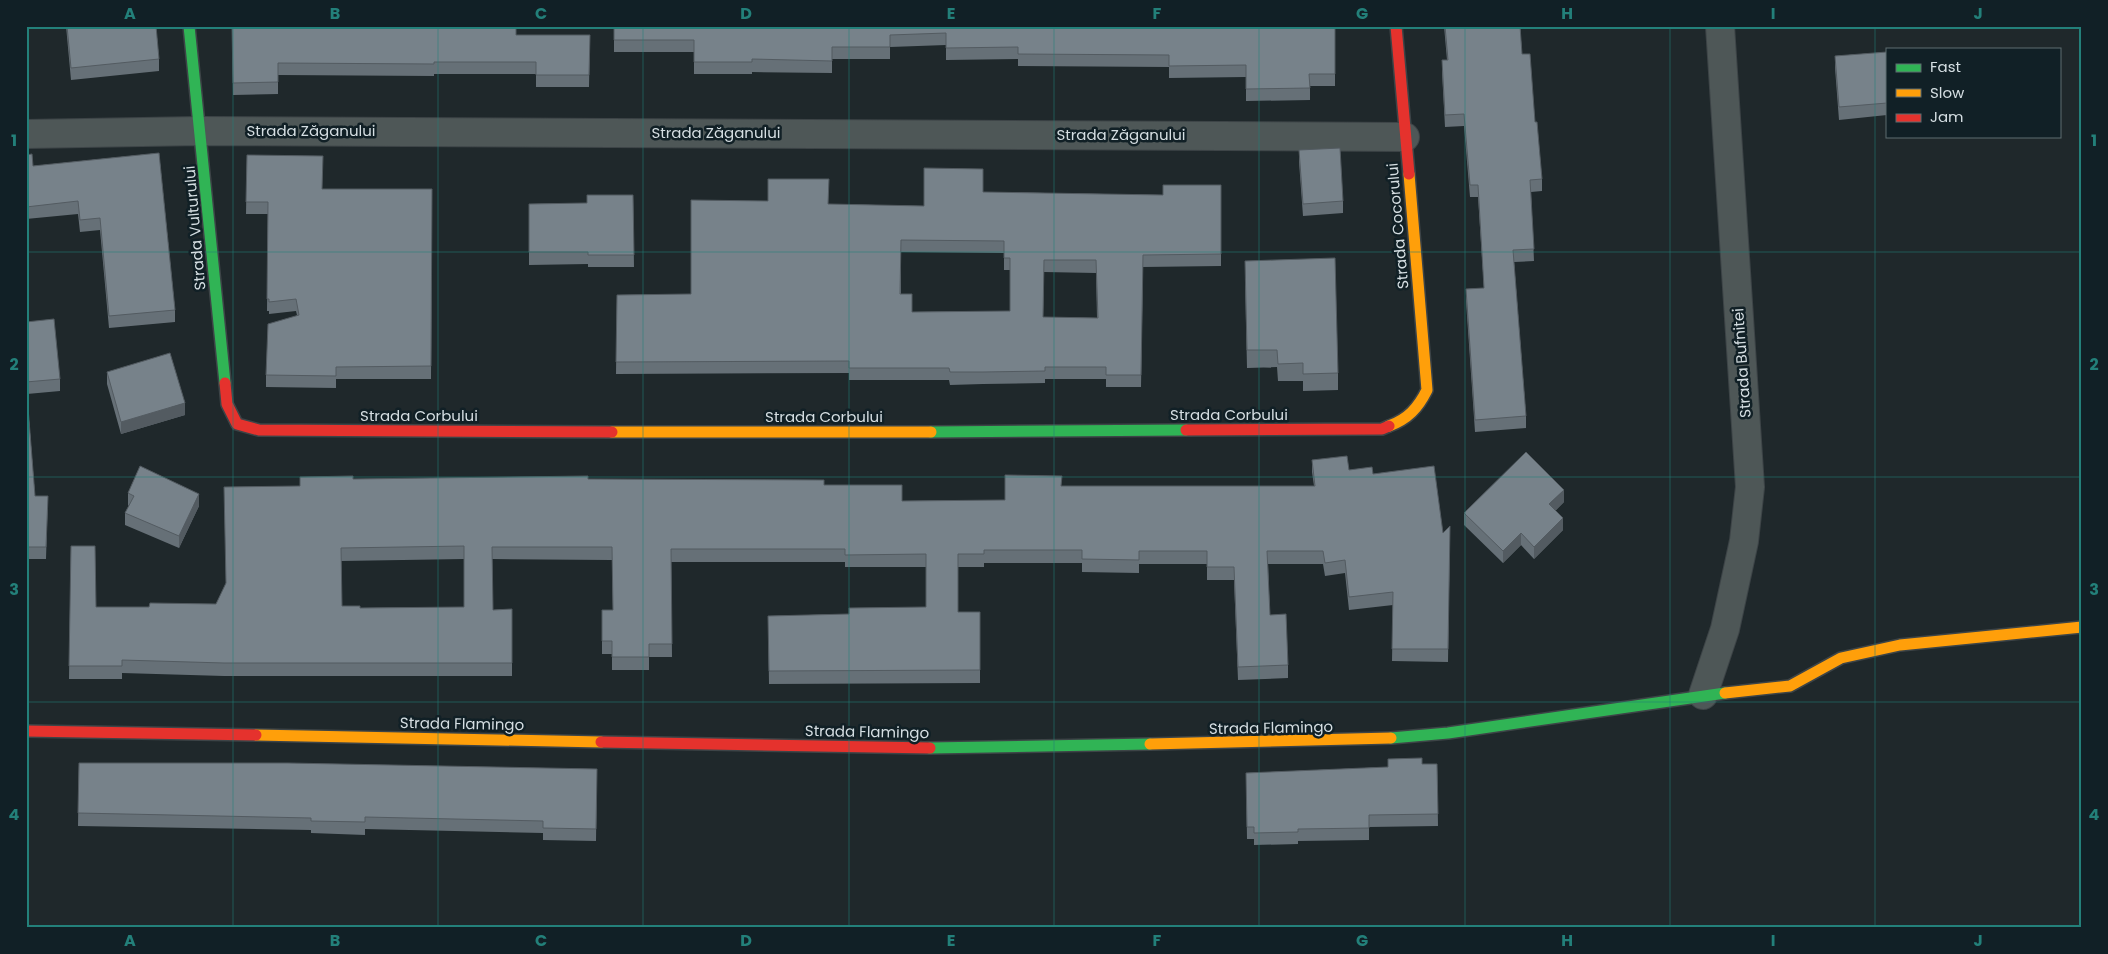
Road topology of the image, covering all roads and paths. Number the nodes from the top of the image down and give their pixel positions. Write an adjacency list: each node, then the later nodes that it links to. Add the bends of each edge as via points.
1 (189, 26): 4 (street, Strada Vulturului)
2 (1396, 26): 6 (street, Strada Cocorului)
3 (1720, 26): 10 (street, Strada Bufnitei, via 1750,487 1744,541 1725,629)
4 (200, 130): 5 (street, Strada Zăganului); 6 (street, Strada Zăganului); 8 (street, Strada Vulturului, via 227,404)
5 (26, 134)
6 (1405, 137): 7 (street, Strada Cocorului, via 1426,390 1420,406)
7 (1409, 417): 8 (street, Strada Corbului, via 1382,429 1352,430 258,430)
8 (237, 424)
9 (2082, 627): 10 (street, Strada Flamingo, via 1900,645 1841,658 1790,686)
10 (1703, 695): 11 (street, Strada Flamingo, via 1448,733 1292,743 956,749)
11 (26, 731)

